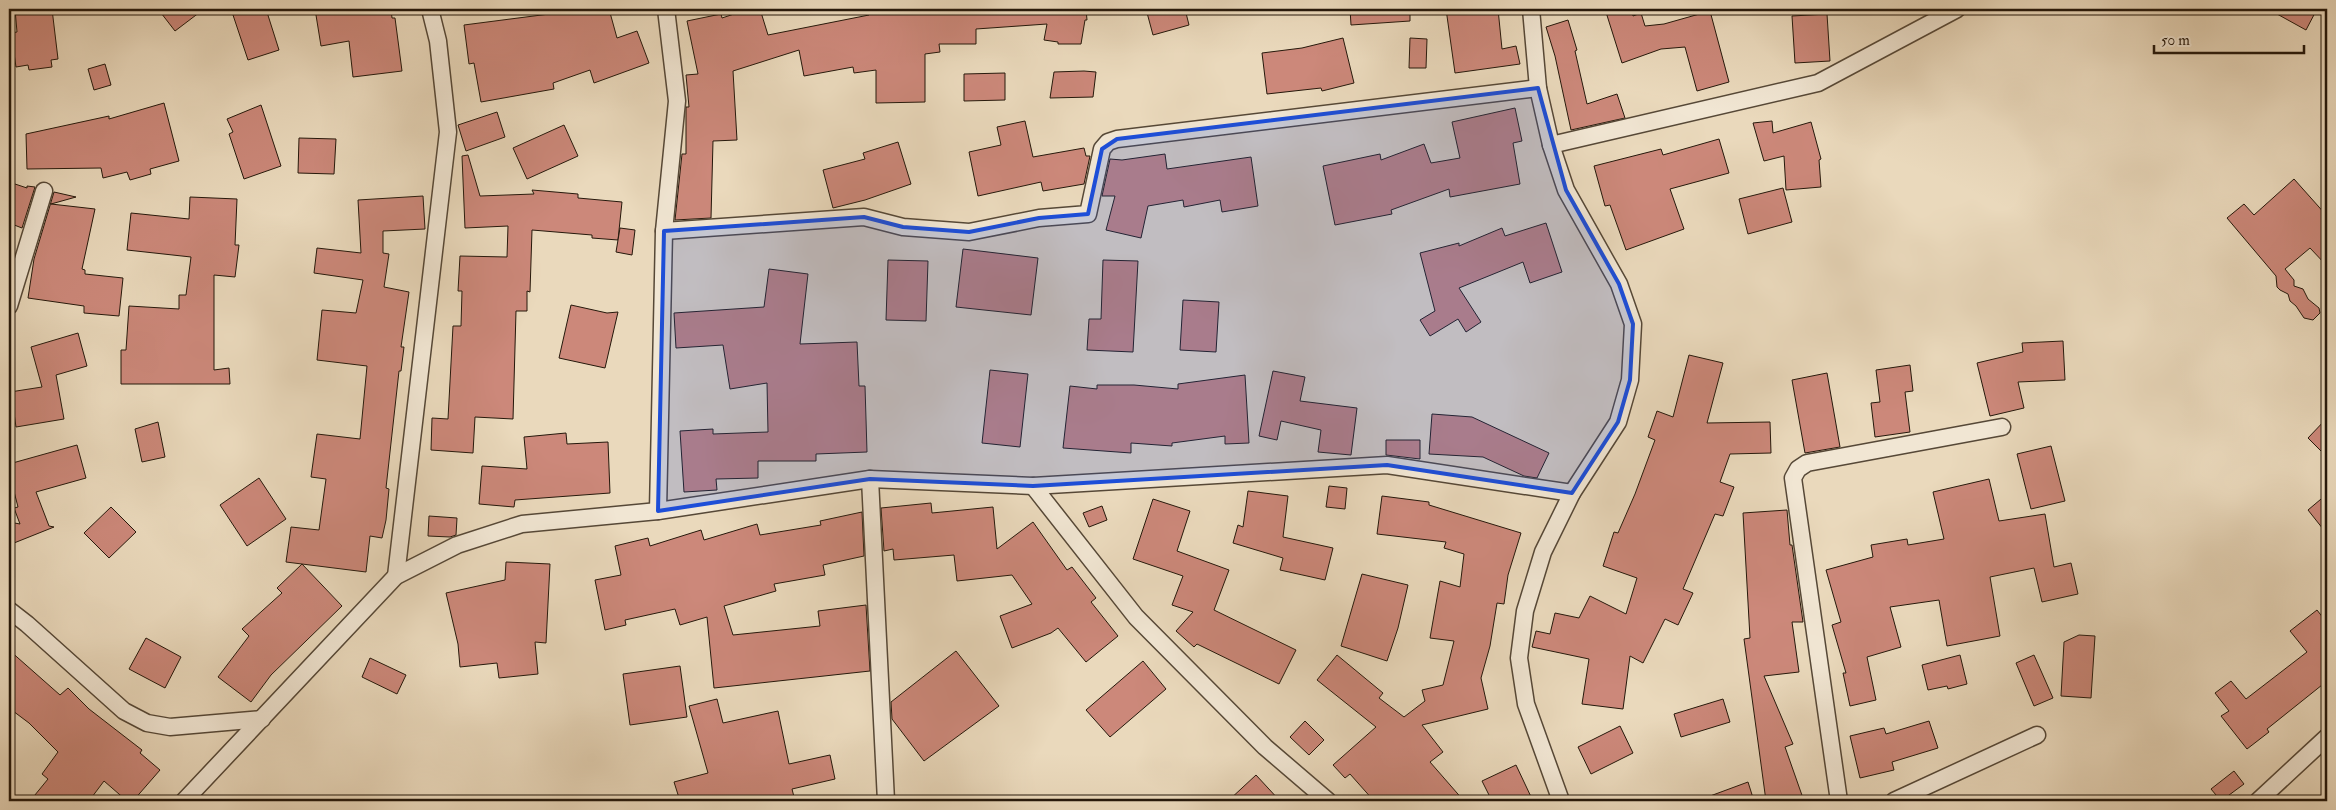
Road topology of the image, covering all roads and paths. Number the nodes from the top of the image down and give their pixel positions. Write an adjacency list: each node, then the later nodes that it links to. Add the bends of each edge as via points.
1 (430, 9): 15 (street, via 438,41 448,132)
2 (666, 9): 8 (street, via 677,101)
3 (1531, 9): 5 (street)
4 (1958, 9): 6 (street, via 1818,83)
5 (1538, 88): 6 (street); 8 (street, via 1117,139 1102,149 1088,214 1039,218 968,232 903,227 864,217)
6 (1550, 144): 13 (street, via 1566,190 1619,284 1633,324 1630,380 1618,422)
7 (44, 191): 9 (street)
8 (664, 231): 14 (street)
9 (9, 306)
10 (2002, 427): 24 (street, via 1807,463 1793,478)
11 (870, 479): 12 (street); 14 (street); 21 (street)
12 (1033, 486): 13 (street, via 1386,465); 22 (street, via 1136,617 1266,747)
13 (1572, 493): 23 (street, via 1542,552 1525,611 1519,658 1526,704)
14 (658, 511): 15 (street, via 522,524 457,545)
15 (396, 576): 17 (street)
16 (9, 610): 17 (street, via 124,711 147,723 170,727)
17 (262, 719): 20 (street)
18 (2037, 735): 25 (street)
19 (2327, 737): 26 (street)
20 (184, 801)
21 (886, 801)
22 (1328, 801)
23 (1562, 801)
24 (1839, 801)
25 (1894, 801)
26 (2258, 801)

